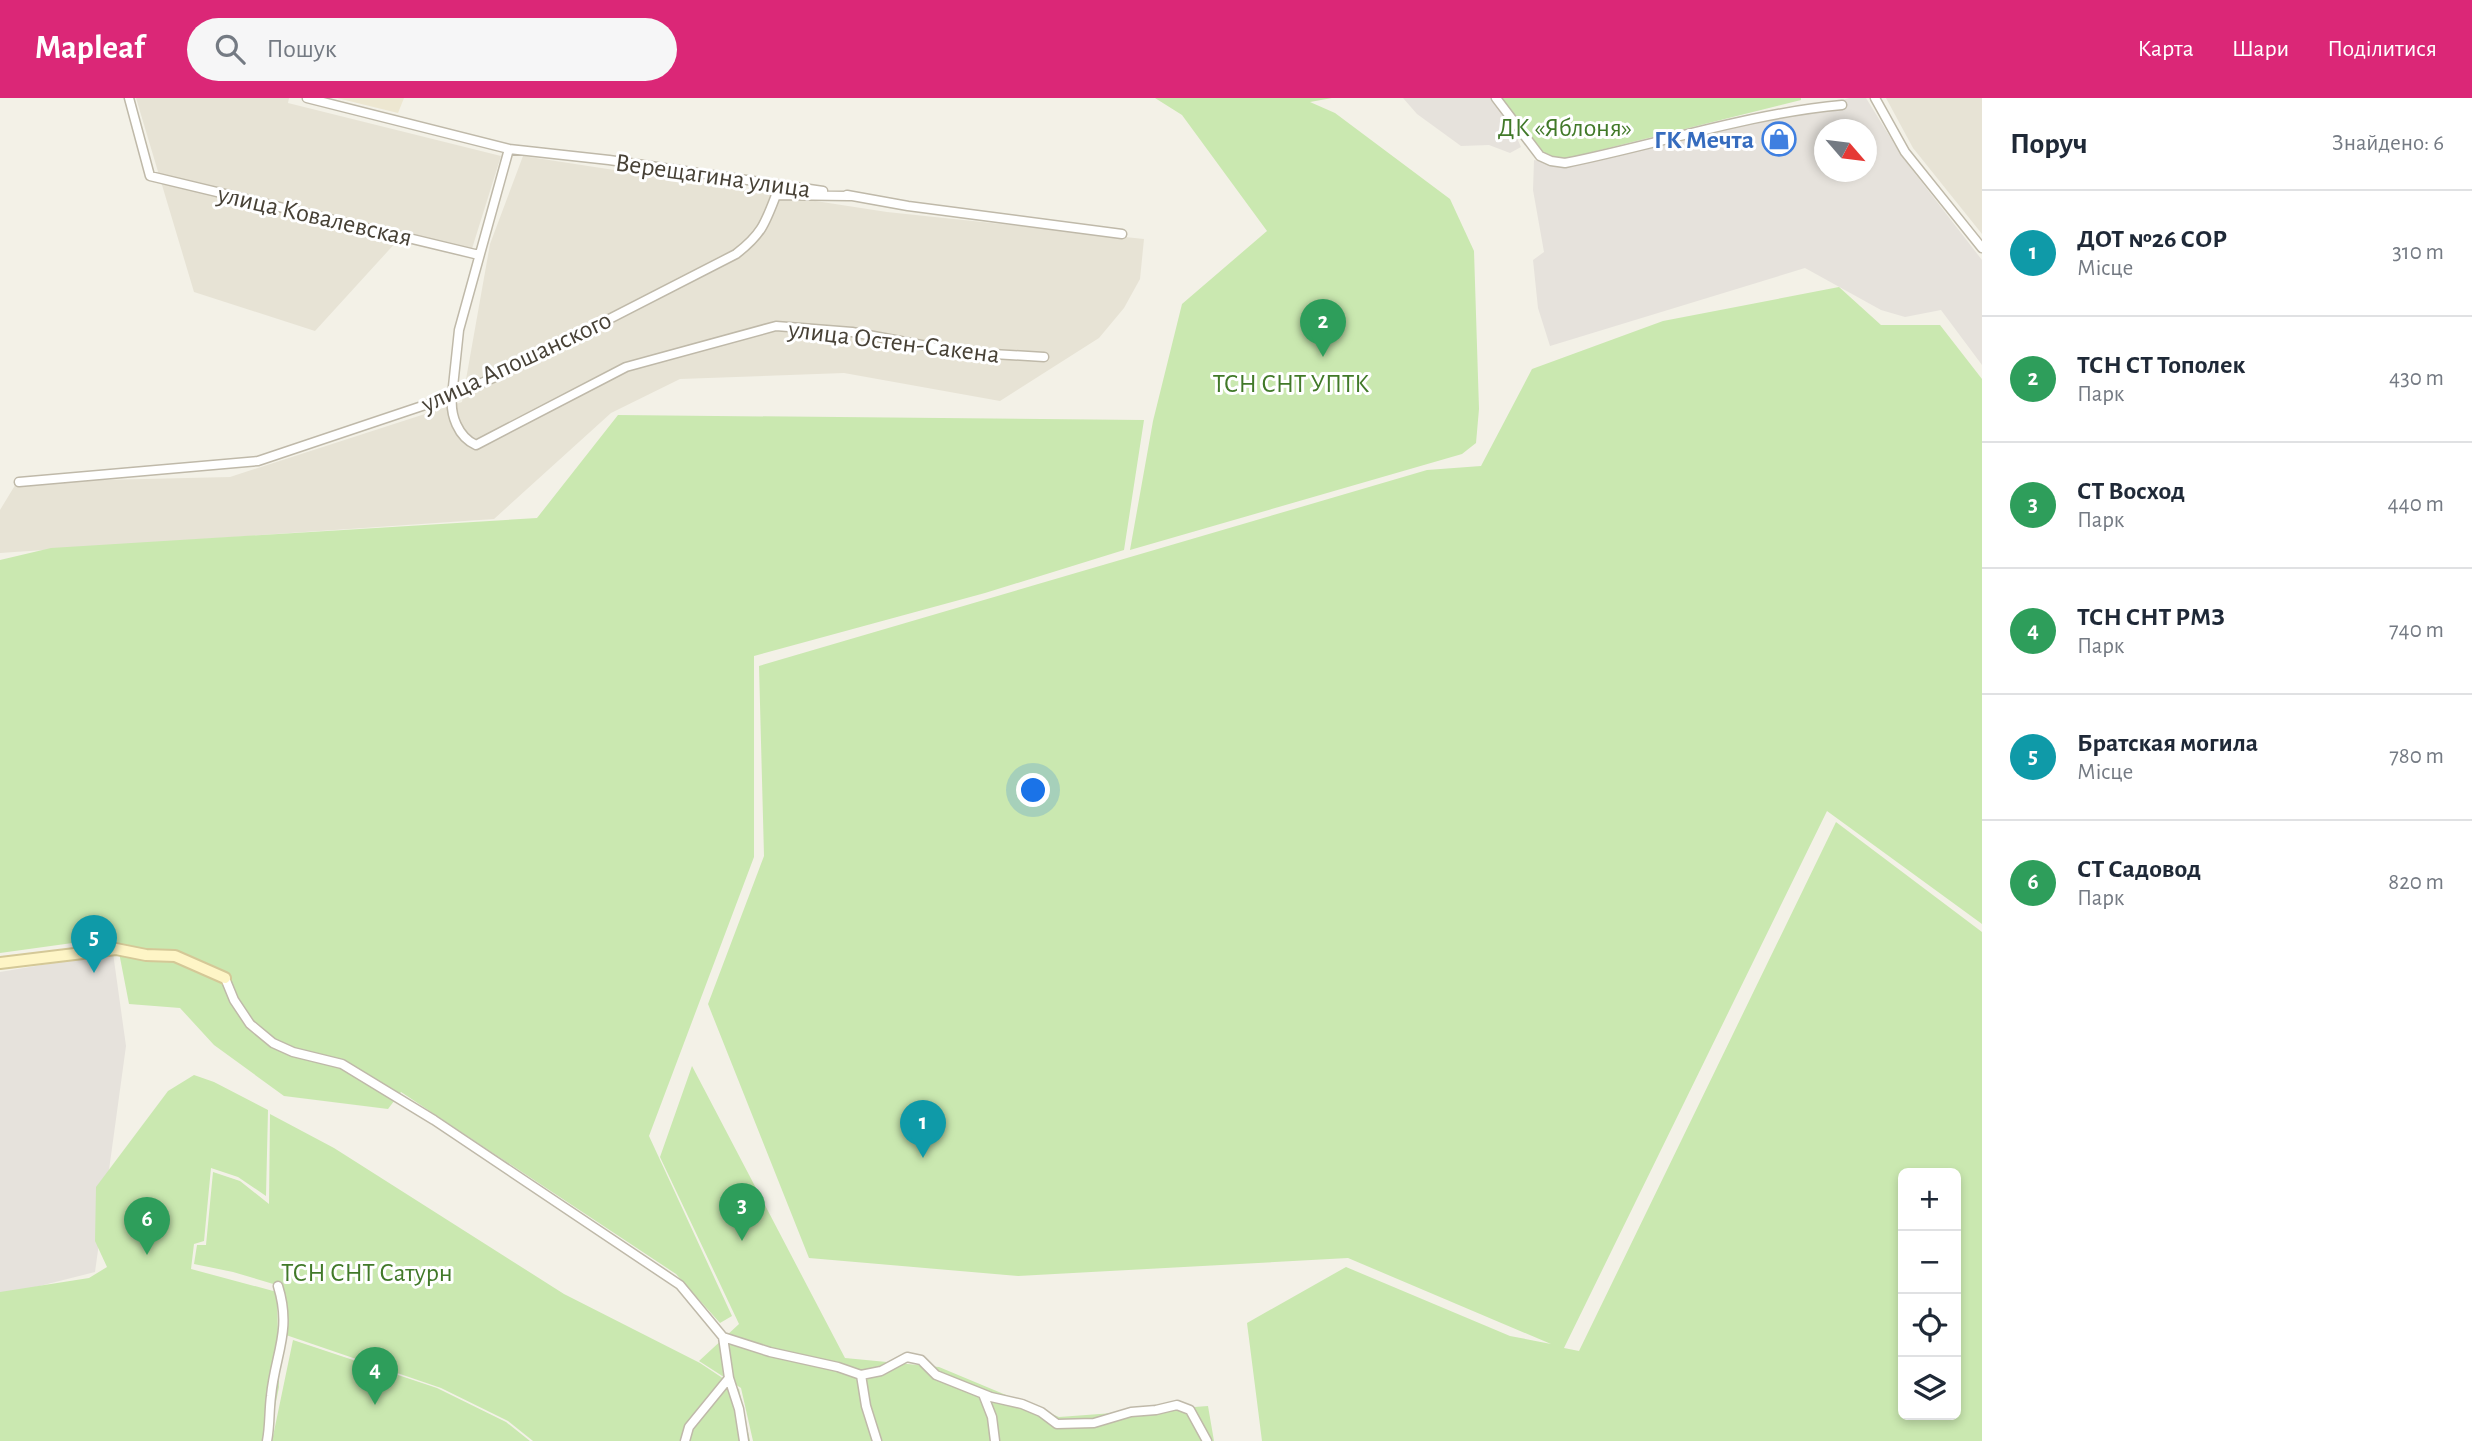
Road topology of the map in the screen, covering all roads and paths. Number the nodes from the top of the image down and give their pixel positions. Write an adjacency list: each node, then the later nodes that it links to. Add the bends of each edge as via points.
1 (129, 98): 11 (street, улица Ковалевская, via 150,176)
2 (307, 98): 6 (street, Верещагина улица)
3 (1496, 98): 5 (street, via 1541,156 1565,163 1739,123)
4 (1875, 98): 9 (street, via 1905,152)
5 (1842, 106)
6 (509, 149): 7 (street, Верещагина улица); 11 (street)
7 (849, 195): 8 (street, Верещагина улица); 13 (street, улица Апошанского, via 776,195 755,239 736,254)
8 (1122, 234)
9 (1979, 239): 10 (street)
10 (1982, 248)
11 (479, 255): 13 (street, via 459,330)
12 (1044, 357): 13 (street, улица Остен-Сакена, via 959,352 852,332 776,326 626,367 475,445 458,431)
13 (452, 396): 14 (street, улица Апошанского, via 258,461)
14 (19, 482)
15 (0, 963): 16 (street, via 116,949 174,956)
16 (225, 978): 18 (street, via 250,1024 273,1043 342,1064 434,1120 680,1284)
17 (278, 1286): 22 (street, via 284,1333)
18 (723, 1337): 19 (street); 20 (street)
19 (861, 1375): 21 (street, via 907,1357 921,1360 936,1375); 25 (street)
20 (729, 1378): 23 (street, via 689,1427); 24 (street)
21 (982, 1394): 26 (street, via 992,1417); 27 (street, via 1041,1412 1057,1424 1094,1423 1177,1405 1190,1410)
22 (267, 1441)
23 (685, 1441)
24 (744, 1441)
25 (877, 1441)
26 (995, 1441)
27 (1207, 1441)

